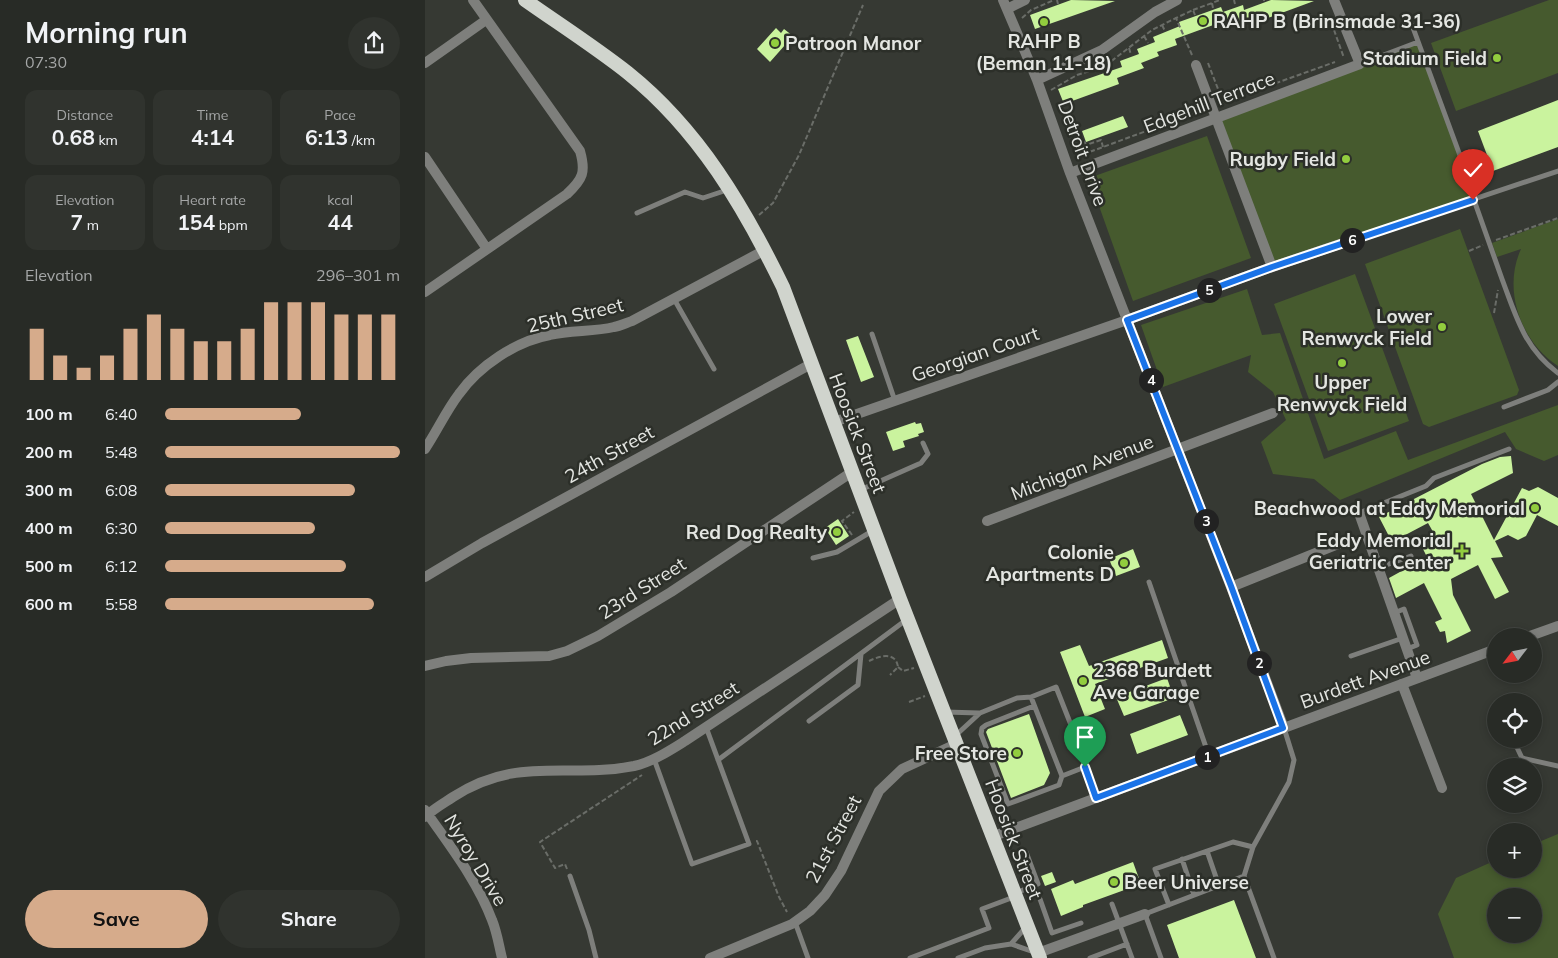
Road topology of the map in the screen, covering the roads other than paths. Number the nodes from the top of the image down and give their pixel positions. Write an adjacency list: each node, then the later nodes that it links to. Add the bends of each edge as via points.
1 (473, 0): 7 (street)
2 (525, 0): 19 (highway, Hoosick Street, via 629,74 692,137)
3 (1025, 0): 6 (street)
4 (1177, 0): 13 (street, via 1101,50)
5 (1334, 0): 11 (street)
6 (1005, 4): 13 (street, Detroit Drive)
7 (486, 20): 10 (street); 23 (street, via 579,151 584,170 575,187)
8 (1412, 25): 9 (lane)
9 (1418, 42): 11 (lane); 16 (lane, via 1461,158 1469,152)
10 (425, 63)
11 (1360, 64): 14 (street, Edgehill Terrace)
12 (1196, 65): 14 (street)
13 (1037, 80): 18 (street, Detroit Drive)
14 (1217, 118): 18 (street, Edgehill Terrace); 25 (street)
15 (425, 157): 23 (street)
16 (1478, 158)
17 (1558, 171): 20 (lane)
18 (1070, 173): 28 (street, Detroit Drive)
19 (730, 188): 21 (lane, via 703,198 685,192); 24 (highway, Hoosick Street)
20 (1473, 200): 22 (lane); 32 (lane, via 1524,336 1543,361)
21 (637, 213)
22 (1346, 242): 25 (street, Georgian Court)
23 (487, 249): 26 (street)
24 (765, 250): 27 (street, 25th Street); 30 (highway, Hoosick Street, via 783,287)
25 (1272, 267): 28 (street, Georgian Court)
26 (425, 292)
27 (674, 299): 31 (lane); 39 (street, 25th Street, via 615,327 543,336 501,355 468,381)
28 (1127, 320): 34 (street, Georgian Court); 41 (street, Detroit Drive)
29 (872, 334): 34 (lane)
30 (811, 364): 37 (highway, Hoosick Street); 51 (street, 24th Street)
31 (714, 370)
32 (1558, 373)
33 (1558, 382): 35 (lane, via 1548,390)
34 (895, 400): 37 (street, Georgian Court)
35 (1504, 407)
36 (1273, 412): 41 (street, Michigan Avenue)
37 (834, 422): 42 (highway, Hoosick Street)
38 (923, 443): 43 (lane, via 928,454 921,462)
39 (425, 449)
40 (1509, 449): 44 (lane, via 1433,478 1426,486)
41 (1177, 450): 45 (street, Michigan Avenue); 53 (street, Detroit Drive)
42 (852, 472): 43 (highway, Hoosick Street); 64 (street, 23rd Street, via 671,592 567,651 549,656 471,658)
43 (859, 490): 46 (highway, Hoosick Street)
44 (1359, 513): 50 (street)
45 (987, 522)
46 (874, 530): 49 (lane, via 837,552); 54 (highway, Hoosick Street)
47 (1349, 540): 53 (street)
48 (1411, 556): 50 (lane)
49 (813, 558)
50 (1378, 568): 55 (street)
51 (425, 577)
52 (1149, 582): 76 (lane)
53 (1231, 586): 73 (street, Detroit Drive)
54 (900, 599): 56 (highway, Hoosick Street); 72 (street, 22nd Street)
55 (1394, 613): 59 (street); 60 (lane, via 1404,609 1414,636 1417,645)
56 (908, 619): 62 (lane); 69 (highway, Hoosick Street)
57 (1558, 626): 58 (street)
58 (1543, 631)
59 (1403, 638): 60 (street); 63 (lane)
60 (1407, 649): 65 (street)
61 (1487, 652): 65 (street, Burdett Avenue)
62 (861, 654): 71 (lane, via 858,685); 77 (lane)
63 (1351, 656)
64 (425, 666)
65 (1417, 678): 66 (street, Burdett Avenue)
66 (1402, 684): 73 (street, Burdett Avenue); 82 (street)
67 (1031, 697): 68 (lane); 70 (lane, via 1017,698); 80 (lane, via 1056,687)
68 (1034, 706): 81 (lane); 81 (lane, via 986,725 981,734 1008,804 1059,785)
69 (944, 712): 70 (lane); 74 (highway, Hoosick Street)
70 (979, 713): 74 (lane)
71 (809, 721)
72 (706, 727): 77 (lane); 78 (street, 22nd Street)
73 (1283, 728): 76 (street, Burdett Avenue); 86 (lane, via 1294,760 1289,782)
74 (955, 740): 85 (highway, Hoosick Street); 99 (street, 21st Street, via 902,770 879,791 841,871 825,895)
75 (1517, 748): 79 (lane, via 1522,758)
76 (1209, 756): 83 (street, Burdett Avenue)
77 (718, 760): 78 (lane, via 749,844 692,864)
78 (655, 762): 84 (street, 22nd Street, via 600,769 526,770 505,774 465,789)
79 (1558, 766)
80 (1085, 767): 81 (lane); 83 (lane)
81 (1062, 776)
82 (1441, 788)
83 (1096, 798): 85 (street, Burdett Avenue)
84 (426, 814): 109 (street, Nyroy Drive, via 451,846 482,898)
85 (994, 836): 93 (highway, Hoosick Street)
86 (1253, 847): 87 (lane, via 1233,842); 91 (lane)
87 (1207, 851): 89 (lane); 92 (lane)
88 (1027, 852): 93 (lane, via 1038,884)
89 (1182, 859): 94 (lane); 97 (lane, via 1155,869)
90 (570, 876): 110 (lane)
91 (1244, 876): 92 (lane); 118 (lane)
92 (1219, 886): 94 (lane)
93 (1016, 895): 102 (highway, Hoosick Street); 113 (lane, via 982,909 989,928)
94 (1194, 895): 97 (lane)
95 (1040, 899): 103 (lane, via 1052,933)
96 (1112, 904): 101 (lane)
97 (1169, 905): 98 (lane)
98 (1145, 914): 101 (street); 117 (lane)
99 (795, 922): 111 (street, 21st Street); 112 (lane)
100 (1081, 923): 103 (lane)
101 (1119, 923): 104 (street); 106 (lane)
102 (1028, 925): 105 (lane); 107 (highway, Hoosick Street)
103 (1067, 928): 104 (lane)
104 (1073, 940): 107 (street)
105 (1011, 944): 107 (lane); 114 (lane, via 985,948)
106 (1127, 944): 108 (lane); 116 (lane)
107 (1039, 956)
108 (1098, 957): 115 (lane)
109 (502, 958)
110 (596, 958)
111 (709, 958)
112 (808, 958)
113 (910, 958)
114 (958, 958)
115 (1090, 958)
116 (1131, 958)
117 (1161, 958)
118 (1274, 958)

